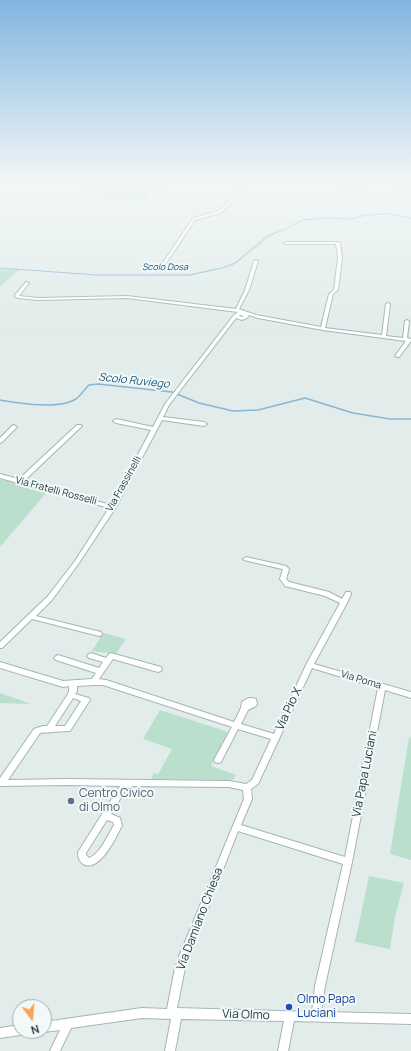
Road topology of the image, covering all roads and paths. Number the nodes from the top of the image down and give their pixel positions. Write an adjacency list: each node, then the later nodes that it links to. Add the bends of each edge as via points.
1 (185, 232): 4 (street)
2 (286, 243): 10 (street, via 338,243 340,258 336,290 331,294)
3 (256, 261): 7 (street)
4 (160, 270)
5 (27, 283): 7 (street, Via Frassinelli, via 16,296 38,299 127,297)
6 (388, 304): 11 (street)
7 (240, 314): 8 (street, Via Frassinelli); 8 (street, Via Frassinelli); 14 (street, Via Frassinelli, via 176,392)
8 (256, 316): 10 (street, Via Frassinelli)
9 (407, 321): 12 (street)
10 (323, 329): 11 (street, Via Frassinelli)
11 (384, 336): 12 (street, Via Frassinelli)
12 (408, 340): 13 (street)
13 (397, 356)
14 (160, 418): 16 (street); 19 (street, Via Frassinelli)
15 (116, 421): 19 (street)
16 (204, 424)
17 (79, 426): 22 (street)
18 (14, 427): 20 (street)
19 (155, 429): 23 (street, Via Frassinelli)
20 (0, 441)
21 (0, 476): 22 (street, Via Fratelli Rosselli)
22 (20, 481): 23 (street, Via Fratelli Rosselli)
23 (113, 507): 27 (street, Via Frassinelli, via 77,562 50,598)
24 (246, 558): 26 (street, via 284,567 286,569 283,579 287,584 327,594)
25 (348, 594): 26 (street, Via Pio X)
26 (344, 603): 36 (street, Via Pio X)
27 (32, 616): 28 (street); 29 (street, Via Frassinelli)
28 (99, 634)
29 (3, 641): 30 (street, Via Frassinelli)
30 (0, 646)
31 (91, 656): 34 (street)
32 (58, 658): 39 (street)
33 (0, 659): 37 (street)
34 (107, 660): 38 (street, via 112,655); 39 (street)
35 (0, 665): 37 (street)
36 (310, 665): 42 (street, Via Poma); 48 (street, Via Pio X)
37 (11, 667): 41 (street, via 63,684)
38 (158, 669)
39 (100, 671): 40 (street)
40 (94, 682): 41 (street); 46 (street, via 103,682)
41 (74, 684): 43 (street)
42 (382, 687): 44 (street, Via Poma); 55 (street, Via Papa Luciani)
43 (71, 695): 47 (street); 47 (street, via 86,700 67,729)
44 (411, 695)
45 (245, 708): 46 (street)
46 (236, 725): 48 (street); 49 (street)
47 (48, 730): 51 (street, via 37,731)
48 (276, 738): 52 (street, Via Pio X, via 255,782)
49 (218, 760)
50 (126, 782): 51 (street); 52 (street, via 229,784); 53 (street)
51 (0, 783)
52 (247, 787): 54 (street, via 249,795)
53 (106, 816): 53 (street, via 117,820 118,825 97,859 86,862 82,852)
54 (236, 826): 55 (street); 56 (street, Via Damiano Chiesa, via 183,961)
55 (348, 862): 58 (street, Via Papa Luciani, via 320,986)
56 (174, 1013): 57 (street, Via Olmo); 60 (street, Via Olmo, via 142,1013); 65 (street)
57 (290, 1016): 58 (street, Via Olmo); 66 (street)
58 (316, 1017): 59 (street, Via Olmo)
59 (411, 1019)
60 (66, 1024): 61 (street, Via Olmo); 64 (street)
61 (52, 1026)
62 (12, 1031): 63 (street)
63 (0, 1033)
64 (56, 1051)
65 (170, 1051)
66 (283, 1051)

